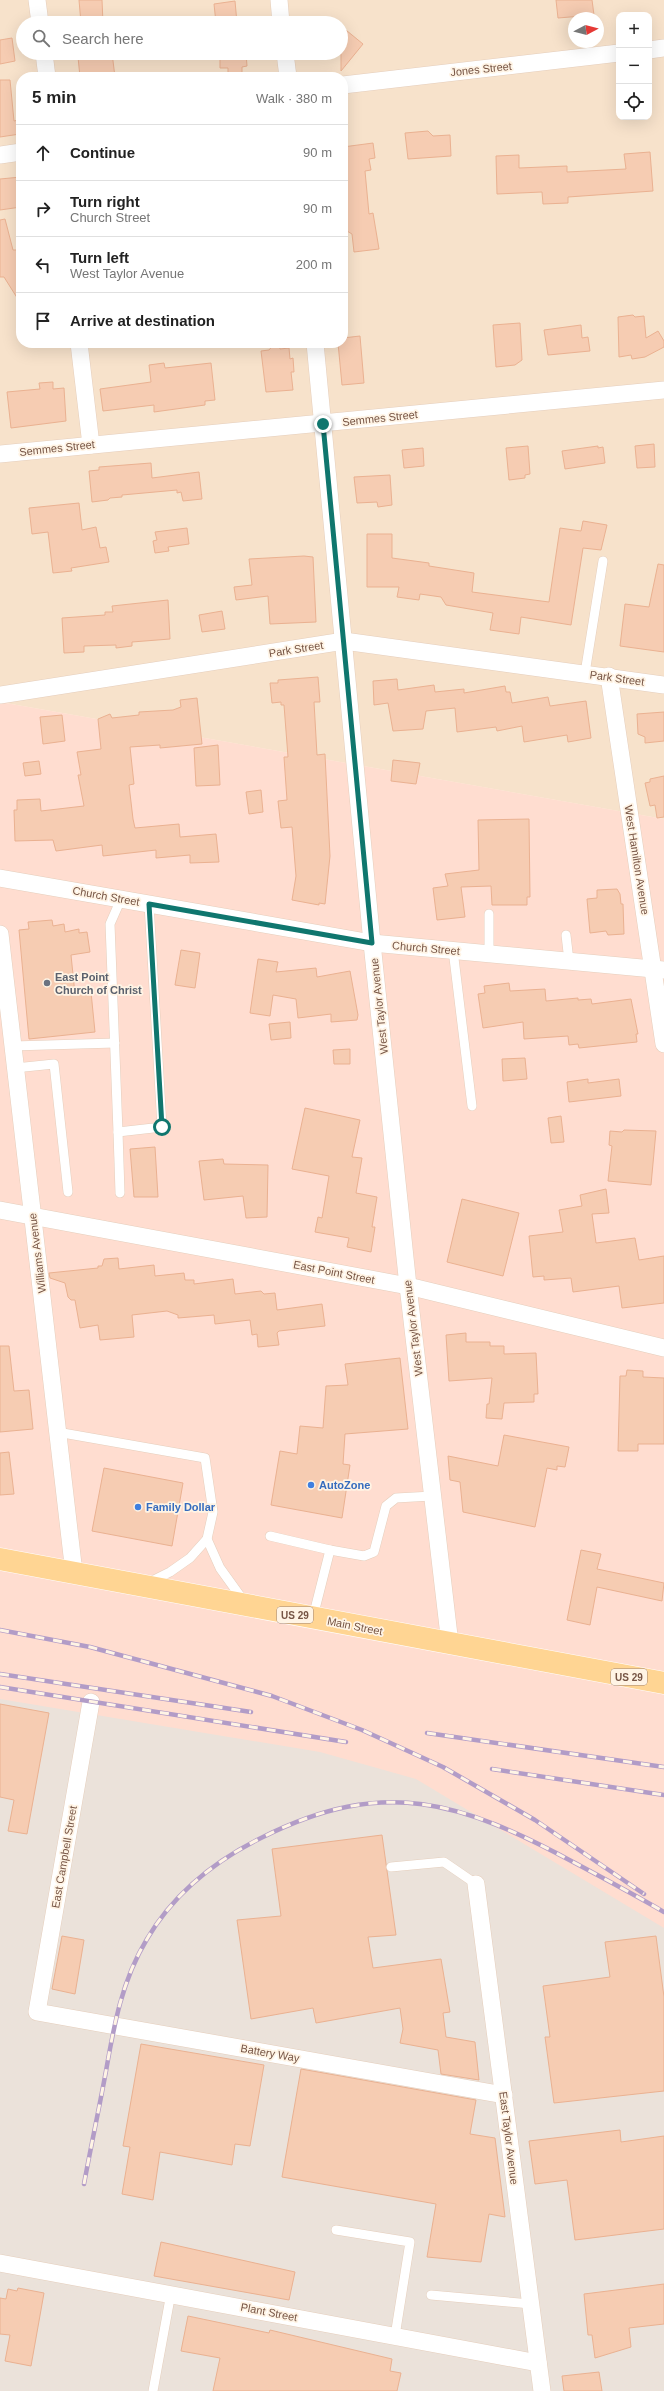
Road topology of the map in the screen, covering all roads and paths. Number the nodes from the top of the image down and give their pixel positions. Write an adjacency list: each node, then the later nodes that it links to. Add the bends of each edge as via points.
1 (37, 0): 3 (street)
2 (279, 0): 4 (street)
3 (39, 16)
4 (280, 16)
5 (664, 48): 6 (street)
6 (652, 50)
7 (616, 54): 12 (street, Jones Street)
8 (45, 60): 10 (street)
9 (286, 60): 11 (street)
10 (46, 72)
11 (287, 72)
12 (348, 84)
13 (16, 153): 14 (street)
14 (0, 155)
15 (80, 348): 19 (street)
16 (315, 348): 18 (street, West Taylor Avenue)
17 (664, 390): 18 (street, Semmes Street)
18 (323, 424): 19 (street, Semmes Street); 22 (street, West Taylor Avenue)
19 (91, 445): 20 (street, Semmes Street)
20 (0, 454)
21 (603, 561): 23 (lane)
22 (344, 641): 23 (street, Park Street); 26 (street, Park Street); 33 (street, West Taylor Avenue)
23 (585, 673): 24 (street, Park Street)
24 (609, 676): 25 (street, Park Street); 37 (street, West Hamilton Avenue)
25 (664, 684)
26 (0, 695)
27 (0, 878): 28 (street, Church Street)
28 (121, 899): 29 (street, Church Street); 38 (lane, via 110,924)
29 (149, 904): 33 (street, Church Street); 43 (lane, via 162,1127)
30 (489, 914): 35 (lane)
31 (0, 934): 40 (street, Williams Avenue)
32 (566, 935): 36 (lane)
33 (372, 943): 34 (street, Church Street); 48 (street, West Taylor Avenue)
34 (452, 950): 35 (street, Church Street); 42 (lane)
35 (489, 954): 36 (street, Church Street)
36 (569, 961): 37 (street, Church Street)
37 (659, 970): 39 (street, West Hamilton Avenue)
38 (115, 1043): 40 (lane); 43 (lane)
39 (664, 1044)
40 (13, 1046): 41 (street, Williams Avenue)
41 (16, 1068): 44 (lane, via 54,1064); 47 (street, Williams Avenue)
42 (472, 1106)
43 (118, 1132): 45 (lane)
44 (68, 1192)
45 (120, 1193)
46 (0, 1210): 47 (street, East Point Street)
47 (33, 1216): 48 (street, East Point Street); 50 (street, Williams Avenue)
48 (408, 1286): 49 (street, East Point Street); 51 (street, West Taylor Avenue)
49 (664, 1348)
50 (57, 1432): 53 (lane, via 205,1458 213,1512); 56 (street, Williams Avenue)
51 (432, 1496): 54 (lane, via 396,1498 386,1506 374,1552 364,1556); 60 (street, West Taylor Avenue)
52 (270, 1536): 54 (lane)
53 (207, 1539): 57 (lane, via 190,1558 170,1572); 58 (lane, via 220,1568 236,1593)
54 (330, 1550): 59 (lane)
55 (0, 1559): 56 (main road, Main Street / US 29)
56 (74, 1573): 57 (main road, Main Street / US 29)
57 (141, 1585): 58 (main road, Main Street / US 29)
58 (250, 1606): 59 (main road, Main Street / US 29)
59 (312, 1618): 60 (main road, Main Street / US 29)
60 (450, 1644): 61 (main road, Main Street / US 29)
61 (663, 1683)
62 (90, 1702): 65 (street, East Campbell Street)
63 (391, 1867): 64 (lane, via 444,1862)
64 (476, 1884): 66 (street, East Taylor Avenue)
65 (37, 2012): 66 (street, Battery Way)
66 (504, 2095): 71 (street, East Taylor Avenue)
67 (336, 2230): 72 (lane, via 410,2242)
68 (0, 2263): 69 (street, Plant Street)
69 (171, 2293): 72 (street, Plant Street); 74 (lane)
70 (431, 2295): 71 (lane)
71 (530, 2304): 73 (street, East Taylor Avenue)
72 (395, 2336): 73 (street, Plant Street)
73 (538, 2363): 75 (street, East Taylor Avenue)
74 (153, 2391)
75 (542, 2391)

